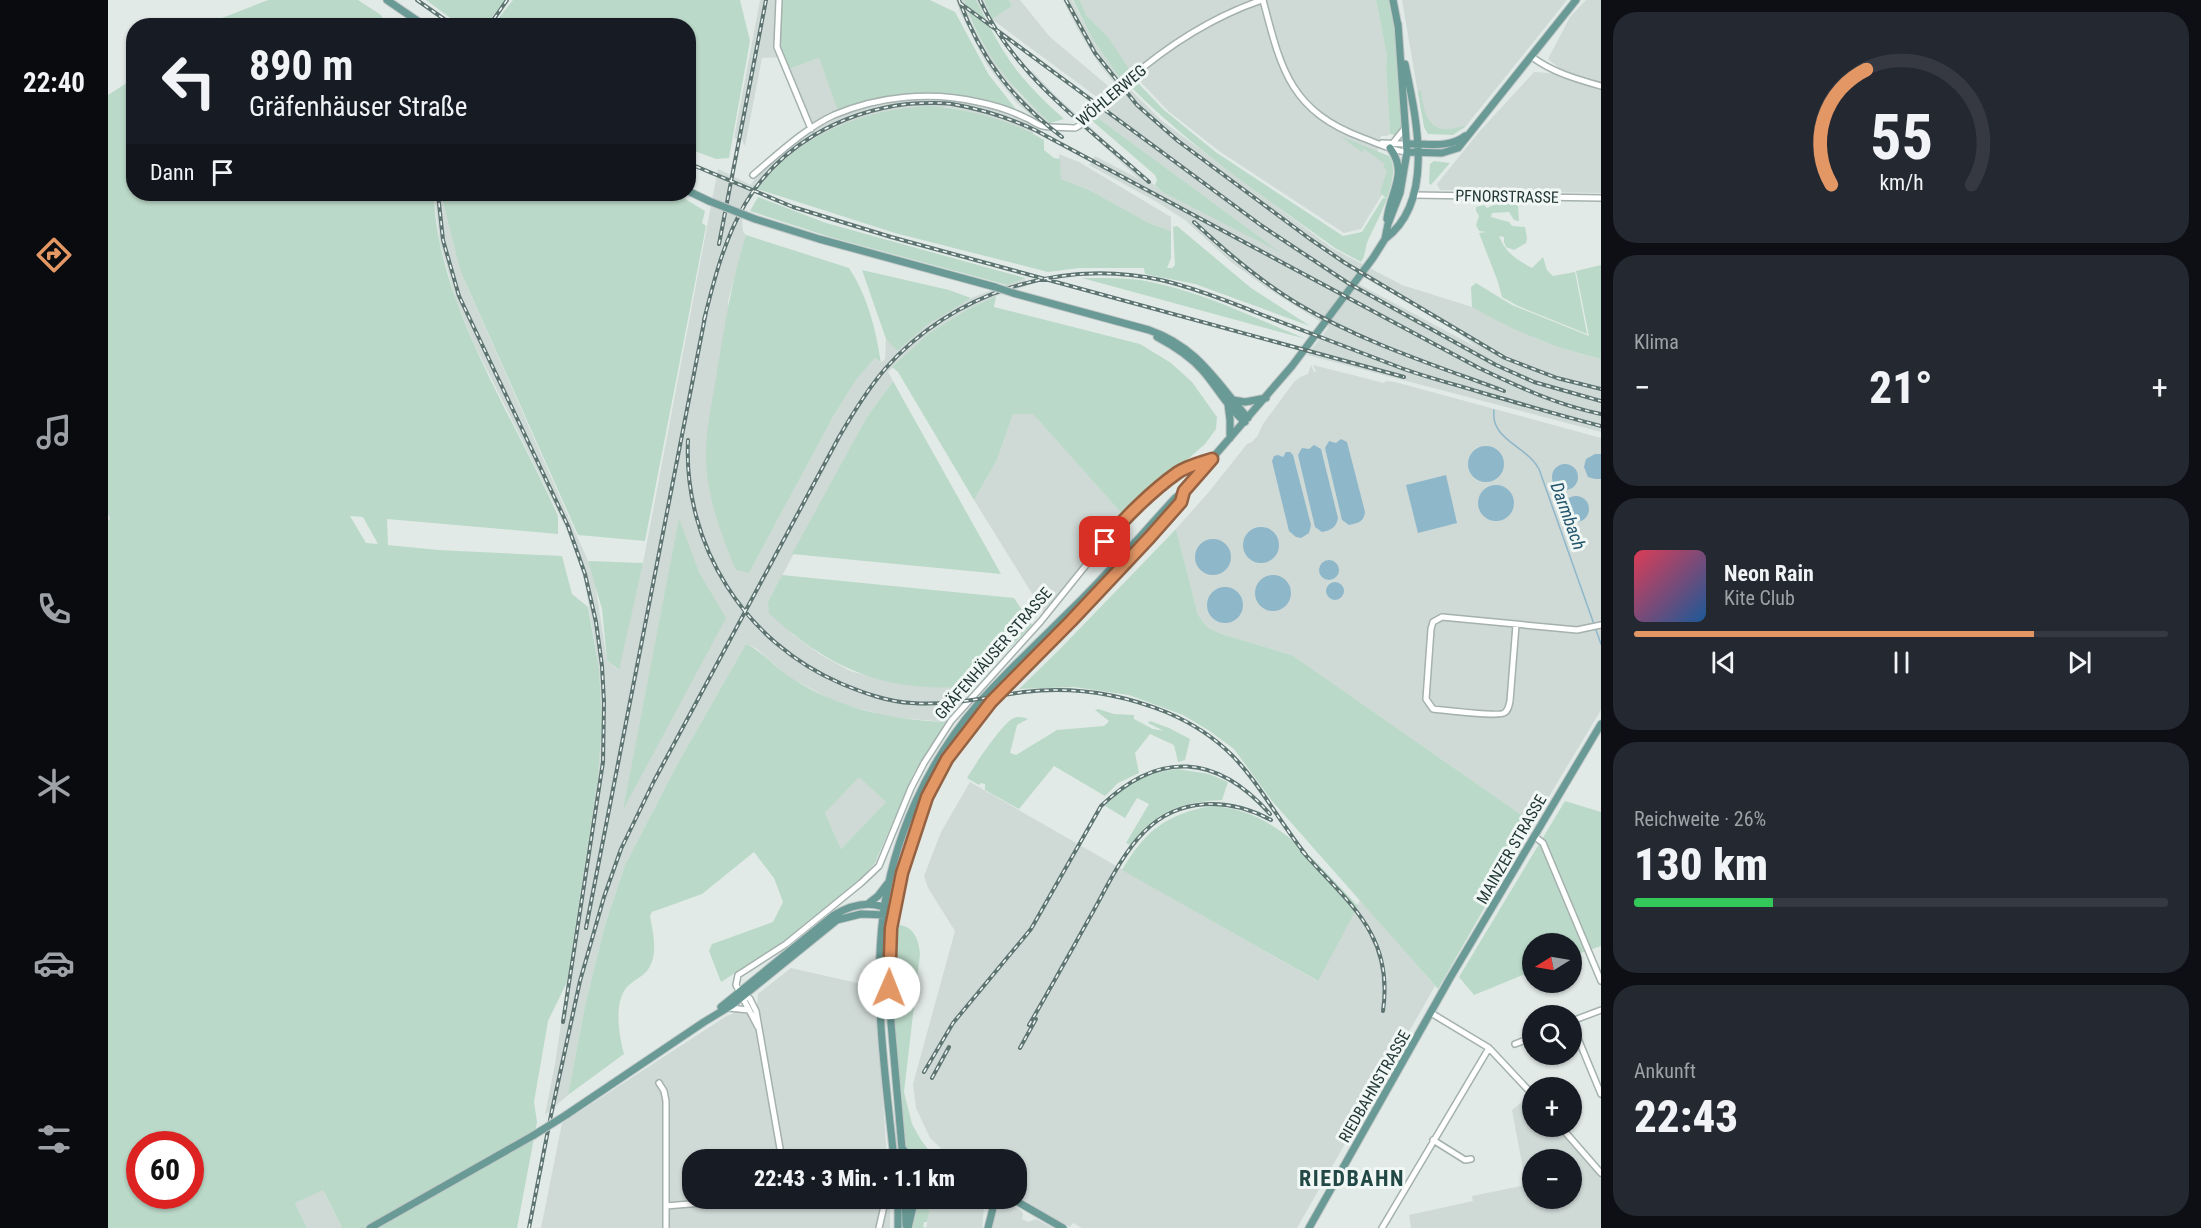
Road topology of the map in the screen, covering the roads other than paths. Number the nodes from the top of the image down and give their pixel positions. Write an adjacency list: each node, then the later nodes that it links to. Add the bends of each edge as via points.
1 (778, 0): 11 (street, via 777,46)
2 (1263, 0): 11 (street, WÖHLERWEG, via 1189,34 1128,80 1075,128 1040,126 980,102 912,96 848,110); 15 (street, via 1280,60 1293,89 1311,109 1346,131)
3 (1393, 0): 7 (main road)
4 (1576, 0): 8 (main road)
5 (389, 2): 6 (main road)
6 (413, 18)
7 (1398, 24): 10 (main road); 13 (main road)
8 (1532, 57): 9 (street, via 1565,75); 12 (main road)
9 (1601, 86)
10 (1406, 125): 14 (main road); 15 (street)
11 (811, 129): 19 (street, WÖHLERWEG)
12 (1472, 130): 13 (main road, via 1450,144); 18 (main road, via 1455,150)
13 (1419, 143): 14 (main road); 17 (main road)
14 (1407, 144): 15 (street); 16 (main road)
15 (1392, 145): 16 (street); 25 (main road, via 1399,167)
16 (1407, 152): 17 (main road); 21 (main road)
17 (1419, 153): 18 (main road); 20 (main road)
18 (1437, 153): 20 (main road, via 1426,158)
19 (753, 175)
20 (1417, 175): 23 (main road)
21 (1400, 193): 23 (main road); 25 (main road)
22 (696, 195): 28 (main road, bridge, via 819,240 1137,326 1190,358)
23 (1413, 195): 24 (street, PFNORSTRASSE); 26 (main road, via 1396,230)
24 (1601, 198)
25 (1388, 224): 26 (main road)
26 (1385, 239): 27 (main road)
27 (1266, 398): 28 (main road); 29 (main road)
28 (1230, 401): 29 (main road); 30 (main road)
29 (1246, 420): 30 (main road)
30 (1230, 438): 31 (main road)
31 (1212, 459): 32 (main road); 44 (street, GRÄFENHÄUSER STRASSE, via 1177,473 1116,528 1041,621 951,721 911,788 879,866 786,944 741,971 735,981)
32 (1184, 491): 37 (main road, via 962,724 919,795); 40 (main road, via 1181,502 1150,537 991,702 956,745 927,797 914,832)
33 (1516, 625): 33 (street, via 1442,617 1433,622 1428,704 1433,709 1501,715 1506,712); 34 (street, via 1587,629)
34 (1600, 625)
35 (1601, 724): 36 (main road, MAINZER STRASSE)
36 (1534, 836): 42 (street, via 1543,843); 43 (main road, MAINZER STRASSE)
37 (889, 881): 38 (main road); 39 (main road)
38 (868, 904): 39 (main road); 44 (main road, via 827,919)
39 (884, 911): 40 (main road); 41 (main road, via 837,920); 62 (main road, via 879,964 881,1021)
40 (894, 913): 60 (main road, via 889,988)
41 (762, 981): 44 (main road); 47 (street, via 753,995)
42 (1601, 981)
43 (1445, 988): 48 (main road, RIEDBAHNSTRASSE)
44 (743, 995): 45 (main road); 47 (street, via 750,999); 50 (main road)
45 (728, 1008): 47 (street); 50 (main road)
46 (1601, 1010): 49 (street)
47 (753, 1011): 61 (street)
48 (1431, 1013): 54 (street); 81 (main road, RIEDBAHNSTRASSE)
49 (1582, 1019)
50 (704, 1022): 74 (main road, bridge, via 534,1135)
51 (1522, 1041): 52 (street)
52 (1515, 1044)
53 (1582, 1047): 57 (street)
54 (1489, 1048): 56 (street); 59 (street)
55 (659, 1083): 66 (street, via 666,1101)
56 (1522, 1083)
57 (1601, 1094)
58 (1570, 1137): 64 (street)
59 (1433, 1140): 63 (street, via 1465,1160); 82 (street)
60 (902, 1148)
61 (780, 1149)
62 (893, 1149)
63 (1470, 1159)
64 (1601, 1173)
65 (682, 1205): 66 (street)
66 (666, 1206): 75 (street)
67 (1027, 1207): 80 (main road)
68 (883, 1209): 76 (street)
69 (897, 1209): 77 (main road)
70 (906, 1209): 78 (main road)
71 (912, 1209): 78 (main road)
72 (989, 1209): 79 (main road)
73 (993, 1209): 79 (main road)
74 (370, 1228)
75 (666, 1228)
76 (879, 1228)
77 (898, 1228)
78 (907, 1228)
79 (987, 1228)
80 (1063, 1228)
81 (1309, 1228)
82 (1383, 1228)

